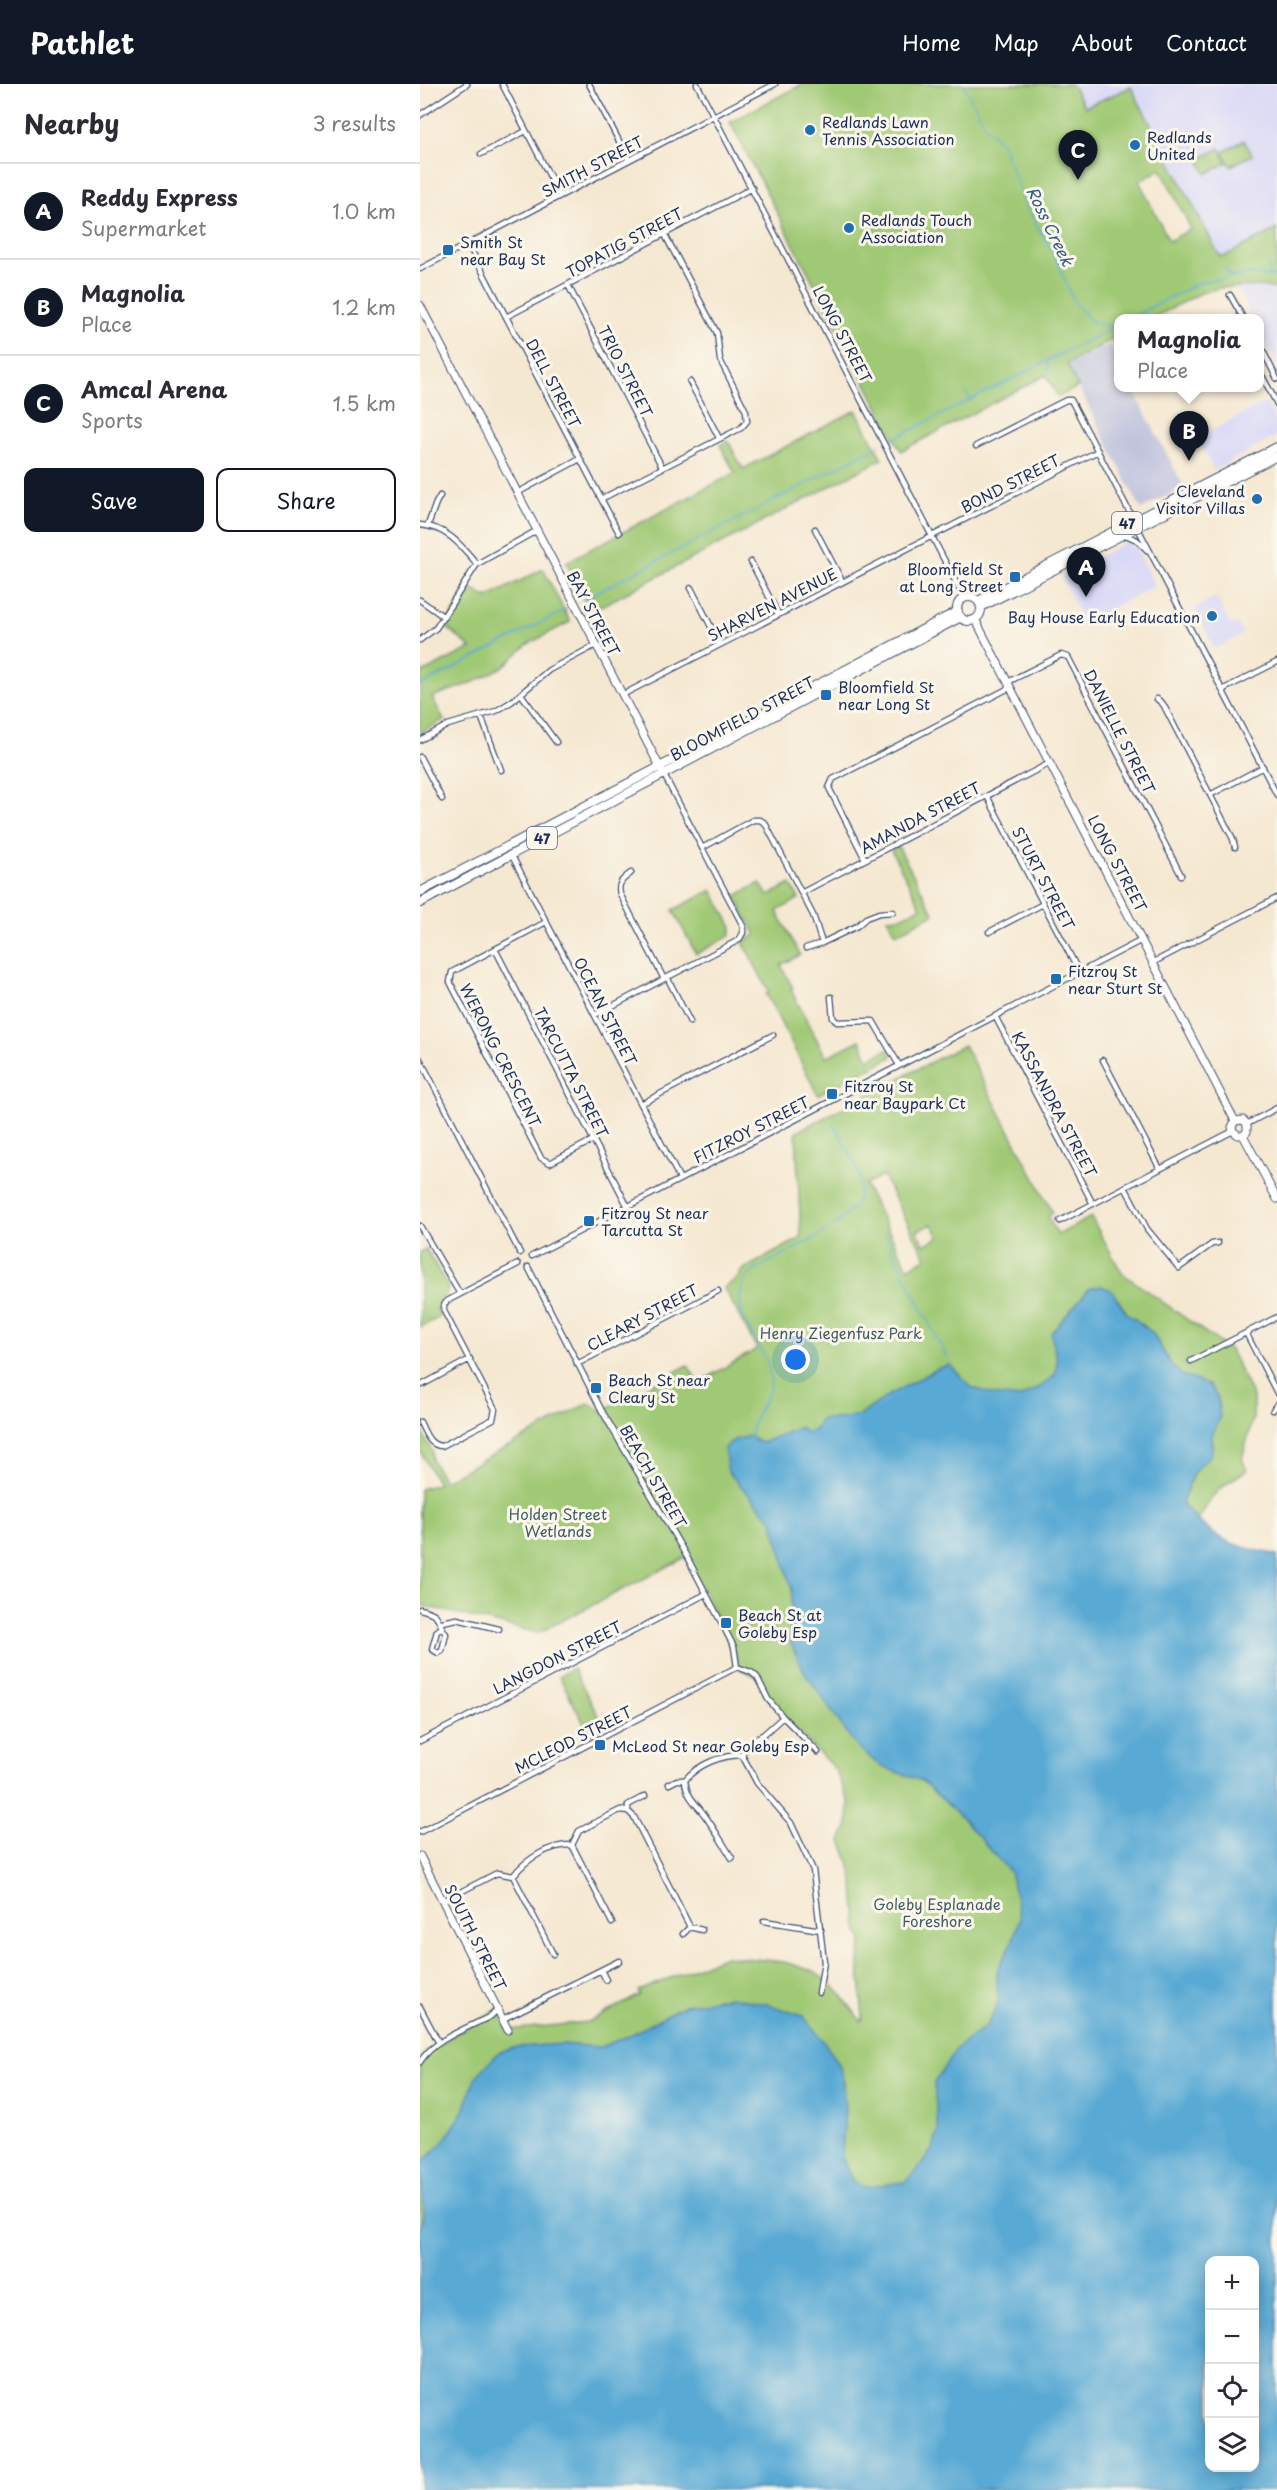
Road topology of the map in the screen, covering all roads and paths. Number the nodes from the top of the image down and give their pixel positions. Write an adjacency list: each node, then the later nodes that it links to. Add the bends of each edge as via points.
1 (467, 84): 6 (street)
2 (502, 84): 8 (street)
3 (589, 84): 10 (street)
4 (697, 84): 7 (street, LONG STREET)
5 (776, 84): 7 (street, SMITH STREET)
6 (420, 115)
7 (714, 116): 10 (street, SMITH STREET); 11 (street, LONG STREET)
8 (526, 131): 9 (street); 12 (street)
9 (481, 154)
10 (628, 160): 12 (street, SMITH STREET)
11 (752, 188): 13 (street, TOPATIG STREET); 42 (street, LONG STREET)
12 (561, 196): 14 (street, SMITH STREET)
13 (665, 235): 16 (street, TOPATIG STREET); 26 (street, via 717,333 720,360 748,416 745,425)
14 (468, 244): 15 (street, SMITH STREET); 20 (street, DELL STREET)
15 (420, 269)
16 (568, 285): 20 (street, TOPATIG STREET); 32 (street, TRIO STREET)
17 (1230, 295): 19 (street)
18 (420, 305): 33 (street, BAY STREET)
19 (1241, 314)
20 (506, 317): 31 (street, DELL STREET)
21 (1265, 357): 22 (street)
22 (1277, 379)
23 (1264, 380): 25 (street)
24 (690, 382): 26 (street)
25 (1277, 404)
26 (719, 438): 32 (street)
27 (976, 446): 29 (street, via 1071,400)
28 (1277, 447): 36 (highway, 47)
29 (1098, 451): 36 (street); 42 (street, BOND STREET)
30 (1277, 456): 36 (highway, 47)
31 (580, 459): 33 (street); 35 (street, DELL STREET)
32 (662, 468): 35 (street)
33 (517, 493): 40 (street, BAY STREET)
34 (440, 496): 38 (street)
35 (602, 499): 41 (street, DELL STREET)
36 (1136, 524): 43 (highway, 47); 44 (street); 51 (highway, 47)
37 (420, 525): 38 (street)
38 (428, 525): 46 (street, via 451,536)
39 (815, 529): 47 (street)
40 (536, 531): 46 (street); 58 (street, BAY STREET)
41 (619, 533)
42 (933, 535): 47 (street, SHARVEN AVENUE); 49 (street, LONG STREET)
43 (1126, 535): 44 (street); 51 (highway, 47)
44 (1151, 554): 61 (street)
45 (751, 562): 52 (street)
46 (477, 564): 54 (street)
47 (842, 581): 52 (street, SHARVEN AVENUE)
48 (691, 588): 57 (street)
49 (964, 598): 51 (highway, via 972,597); 53 (highway, via 959,603)
50 (420, 600): 54 (street)
51 (980, 604): 55 (highway, via 980,614)
52 (778, 614): 57 (street, SHARVEN AVENUE)
53 (960, 614): 55 (highway, via 968,620); 72 (highway, BLOOMFIELD STREET / 47)
54 (444, 617): 56 (street)
55 (975, 619): 60 (street, LONG STREET)
56 (420, 640)
57 (720, 644): 63 (street, SHARVEN AVENUE)
58 (596, 645): 62 (street, via 549,670); 63 (street, BAY STREET)
59 (1277, 662): 61 (street)
60 (1009, 685): 69 (street, LONG STREET); 80 (street, DANIELLE STREET, via 833,779 829,788); 82 (street, DANIELLE STREET, via 1061,655 1068,657)
61 (1222, 690): 70 (street)
62 (521, 694): 65 (street); 67 (street)
63 (622, 695): 72 (street, BAY STREET)
64 (1157, 699): 74 (street)
65 (481, 716): 66 (street, via 447,725); 71 (street)
66 (420, 740)
67 (556, 742)
68 (420, 757): 76 (street)
69 (1050, 763): 73 (street, AMANDA STREET); 91 (street, LONG STREET)
70 (1263, 767): 74 (street); 75 (street)
71 (501, 770)
72 (662, 770): 78 (street, BAY STREET); 79 (highway, 47); 83 (highway, 47)
73 (987, 795): 80 (street, AMANDA STREET); 87 (street, STURT STREET)
74 (1210, 795): 77 (street)
75 (1277, 795)
76 (442, 799)
77 (1235, 847)
78 (702, 848): 84 (street, via 753,820 760,820); 97 (street, BAY STREET, via 743,926 743,933 739,940)
79 (511, 855): 86 (highway, 47); 89 (street, OCEAN STREET)
80 (866, 859): 84 (street, AMANDA STREET)
81 (630, 873): 97 (street, via 618,888 620,894)
82 (1181, 875)
83 (420, 892)
84 (801, 893): 92 (street, via 816,920)
85 (1277, 898): 95 (street)
86 (420, 903)
87 (1043, 904): 90 (street); 96 (street, STURT STREET)
88 (893, 912): 92 (street, via 866,918)
89 (546, 922): 94 (street, WERONG CRESCENT); 99 (street, OCEAN STREET)
90 (989, 932)
91 (1142, 940): 95 (street, LONG STREET); 96 (street, FITZROY STREET)
92 (822, 944): 93 (street)
93 (806, 948)
94 (495, 949): 112 (street, TARCUTTA STREET); 112 (street, WERONG CRESCENT, via 452,972 450,982 541,1158 550,1163)
95 (1154, 962): 108 (street, LONG STREET)
96 (1079, 972): 100 (street, FITZROY STREET)
97 (666, 978): 99 (street); 101 (street)
98 (831, 997): 105 (street, via 837,1022 868,1019 877,1024)
99 (595, 1015): 106 (street, OCEAN STREET)
100 (995, 1016): 105 (street, FITZROY STREET); 117 (street, KASSANDRA STREET)
101 (690, 1022)
102 (773, 1035): 106 (street)
103 (420, 1059): 122 (street)
104 (1103, 1060): 113 (street)
105 (900, 1065): 114 (street, FITZROY STREET)
106 (641, 1104): 114 (street, OCEAN STREET)
107 (1277, 1108): 109 (street)
108 (1235, 1121): 109 (street, via 1240,1119); 110 (street)
109 (1247, 1124): 111 (street)
110 (1233, 1131): 111 (street); 113 (street)
111 (1243, 1135): 116 (street)
112 (593, 1140): 118 (street, TARCUTTA STREET)
113 (1160, 1169): 115 (street)
114 (680, 1179): 118 (street, FITZROY STREET)
115 (1125, 1187): 117 (street); 121 (street, via 1147,1229 1179,1268)
116 (1277, 1199)
117 (1093, 1203): 119 (street)
118 (628, 1207): 123 (street, FITZROY STREET)
119 (1060, 1221)
120 (420, 1226): 127 (street)
121 (1218, 1243)
122 (520, 1253): 123 (street); 124 (street)
123 (532, 1256): 125 (street)
124 (518, 1264): 125 (street); 127 (street)
125 (528, 1268): 132 (street, BEACH STREET)
126 (718, 1291): 132 (street, CLEARY STREET)
127 (460, 1294): 130 (street, via 447,1301 444,1311)
128 (1277, 1317): 129 (street)
129 (1246, 1333): 131 (street); 134 (street)
130 (470, 1359): 133 (street); 137 (street, via 495,1409 493,1419 442,1446 431,1442)
131 (1191, 1361)
132 (577, 1364): 138 (street, BEACH STREET)
133 (420, 1386)
134 (1277, 1393)
135 (1277, 1404): 136 (street)
136 (1273, 1410)
137 (420, 1422)
138 (706, 1594): 142 (street, BEACH STREET, via 734,1647); 144 (street, LANGDON STREET)
139 (420, 1609): 140 (street, via 435,1613)
140 (442, 1625): 140 (street, via 446,1634 438,1653 432,1649); 141 (street, via 457,1618)
141 (499, 1629)
142 (737, 1667): 143 (street, via 757,1677); 151 (street, MCLEOD STREET)
143 (783, 1717): 145 (street); 146 (street, via 746,1745)
144 (420, 1741)
145 (818, 1752)
146 (742, 1755): 147 (street, via 726,1755); 161 (street, via 757,1783 791,1823 813,1870)
147 (685, 1780): 148 (street); 154 (street, via 693,1803 705,1814)
148 (669, 1784)
149 (645, 1796): 150 (street, via 628,1805)
150 (628, 1811): 152 (street, via 620,1810 579,1831); 159 (street)
151 (420, 1832)
152 (572, 1845): 155 (street, via 557,1845 523,1863); 158 (street)
153 (420, 1856): 156 (street, SOUTH STREET)
154 (732, 1858)
155 (513, 1876): 156 (street, via 497,1873); 163 (street)
156 (443, 1901): 169 (street, SOUTH STREET)
157 (764, 1921): 161 (street)
158 (612, 1923)
159 (690, 1927): 160 (street); 162 (street)
160 (702, 1930)
161 (821, 1930): 167 (street, via 824,1970)
162 (683, 1934)
163 (553, 1954)
164 (619, 1960): 165 (street)
165 (601, 1970): 166 (street); 170 (street)
166 (606, 1980)
167 (819, 1993)
168 (420, 2007): 172 (street)
169 (498, 2009): 170 (street, SOUTH STREET); 172 (street)
170 (503, 2019): 171 (street, SOUTH STREET)
171 (508, 2030)
172 (439, 2043): 173 (street)
173 (420, 2062)

